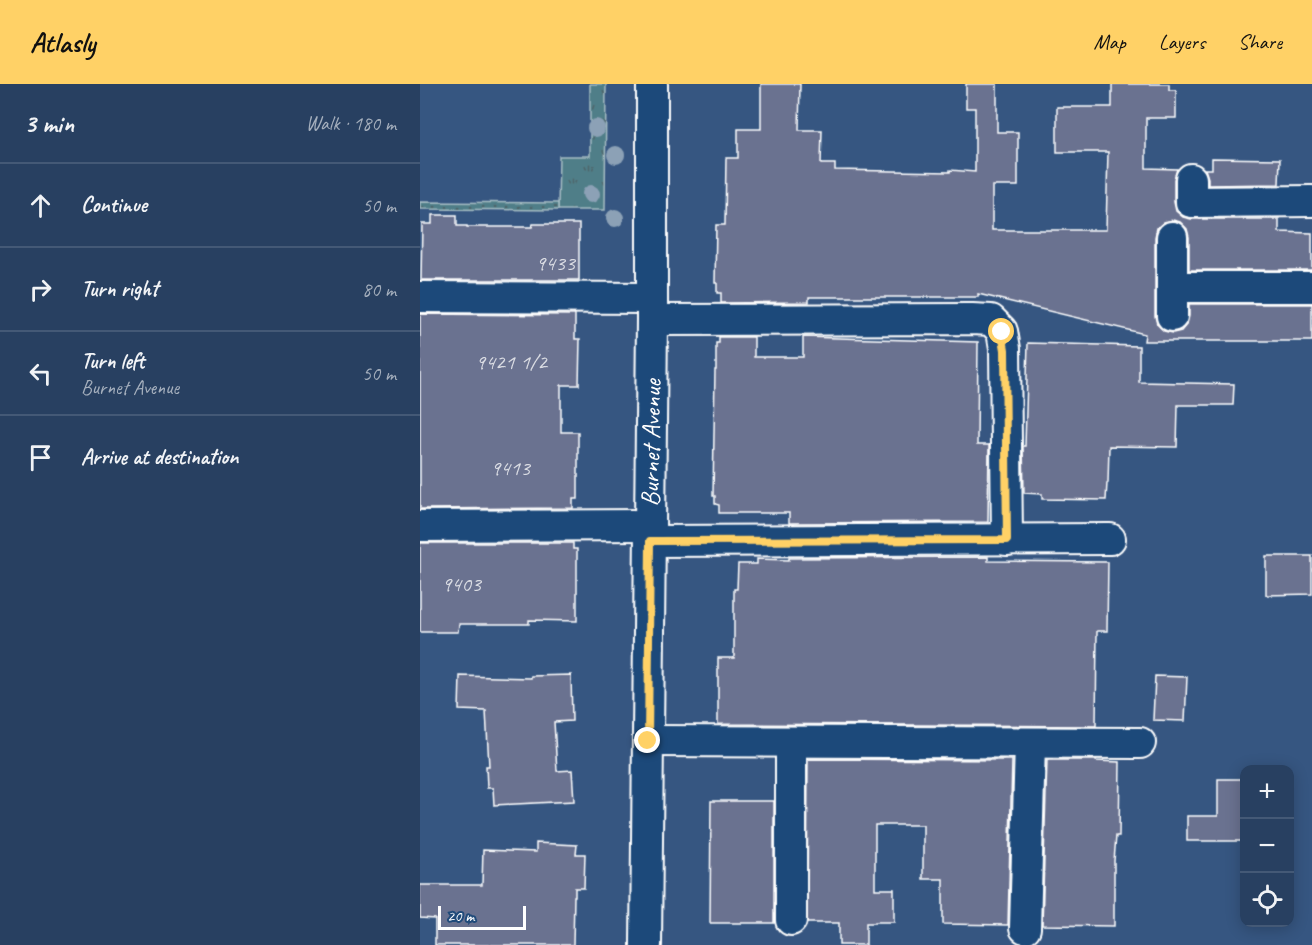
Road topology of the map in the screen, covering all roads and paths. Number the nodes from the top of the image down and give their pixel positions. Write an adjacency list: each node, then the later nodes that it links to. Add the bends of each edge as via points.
1 (652, 84): 8 (street, Burnet Avenue)
2 (1191, 179): 3 (street, via 1191,202)
3 (1312, 201)
4 (1172, 237): 5 (street)
5 (1172, 287): 6 (street); 9 (street)
6 (1312, 287)
7 (420, 297): 8 (street)
8 (652, 309): 11 (street, Burnet Avenue); 13 (street, via 991,320 1002,332 1005,350)
9 (1172, 316)
10 (420, 526): 11 (street)
11 (650, 533): 13 (street); 14 (street, Burnet Avenue)
12 (1110, 539): 13 (street)
13 (1007, 540)
14 (648, 741): 15 (street); 20 (street, Burnet Avenue)
15 (791, 742): 16 (street); 18 (street)
16 (1029, 743): 17 (street); 19 (street)
17 (1140, 743)
18 (790, 920)
19 (1025, 928)
20 (646, 945)

